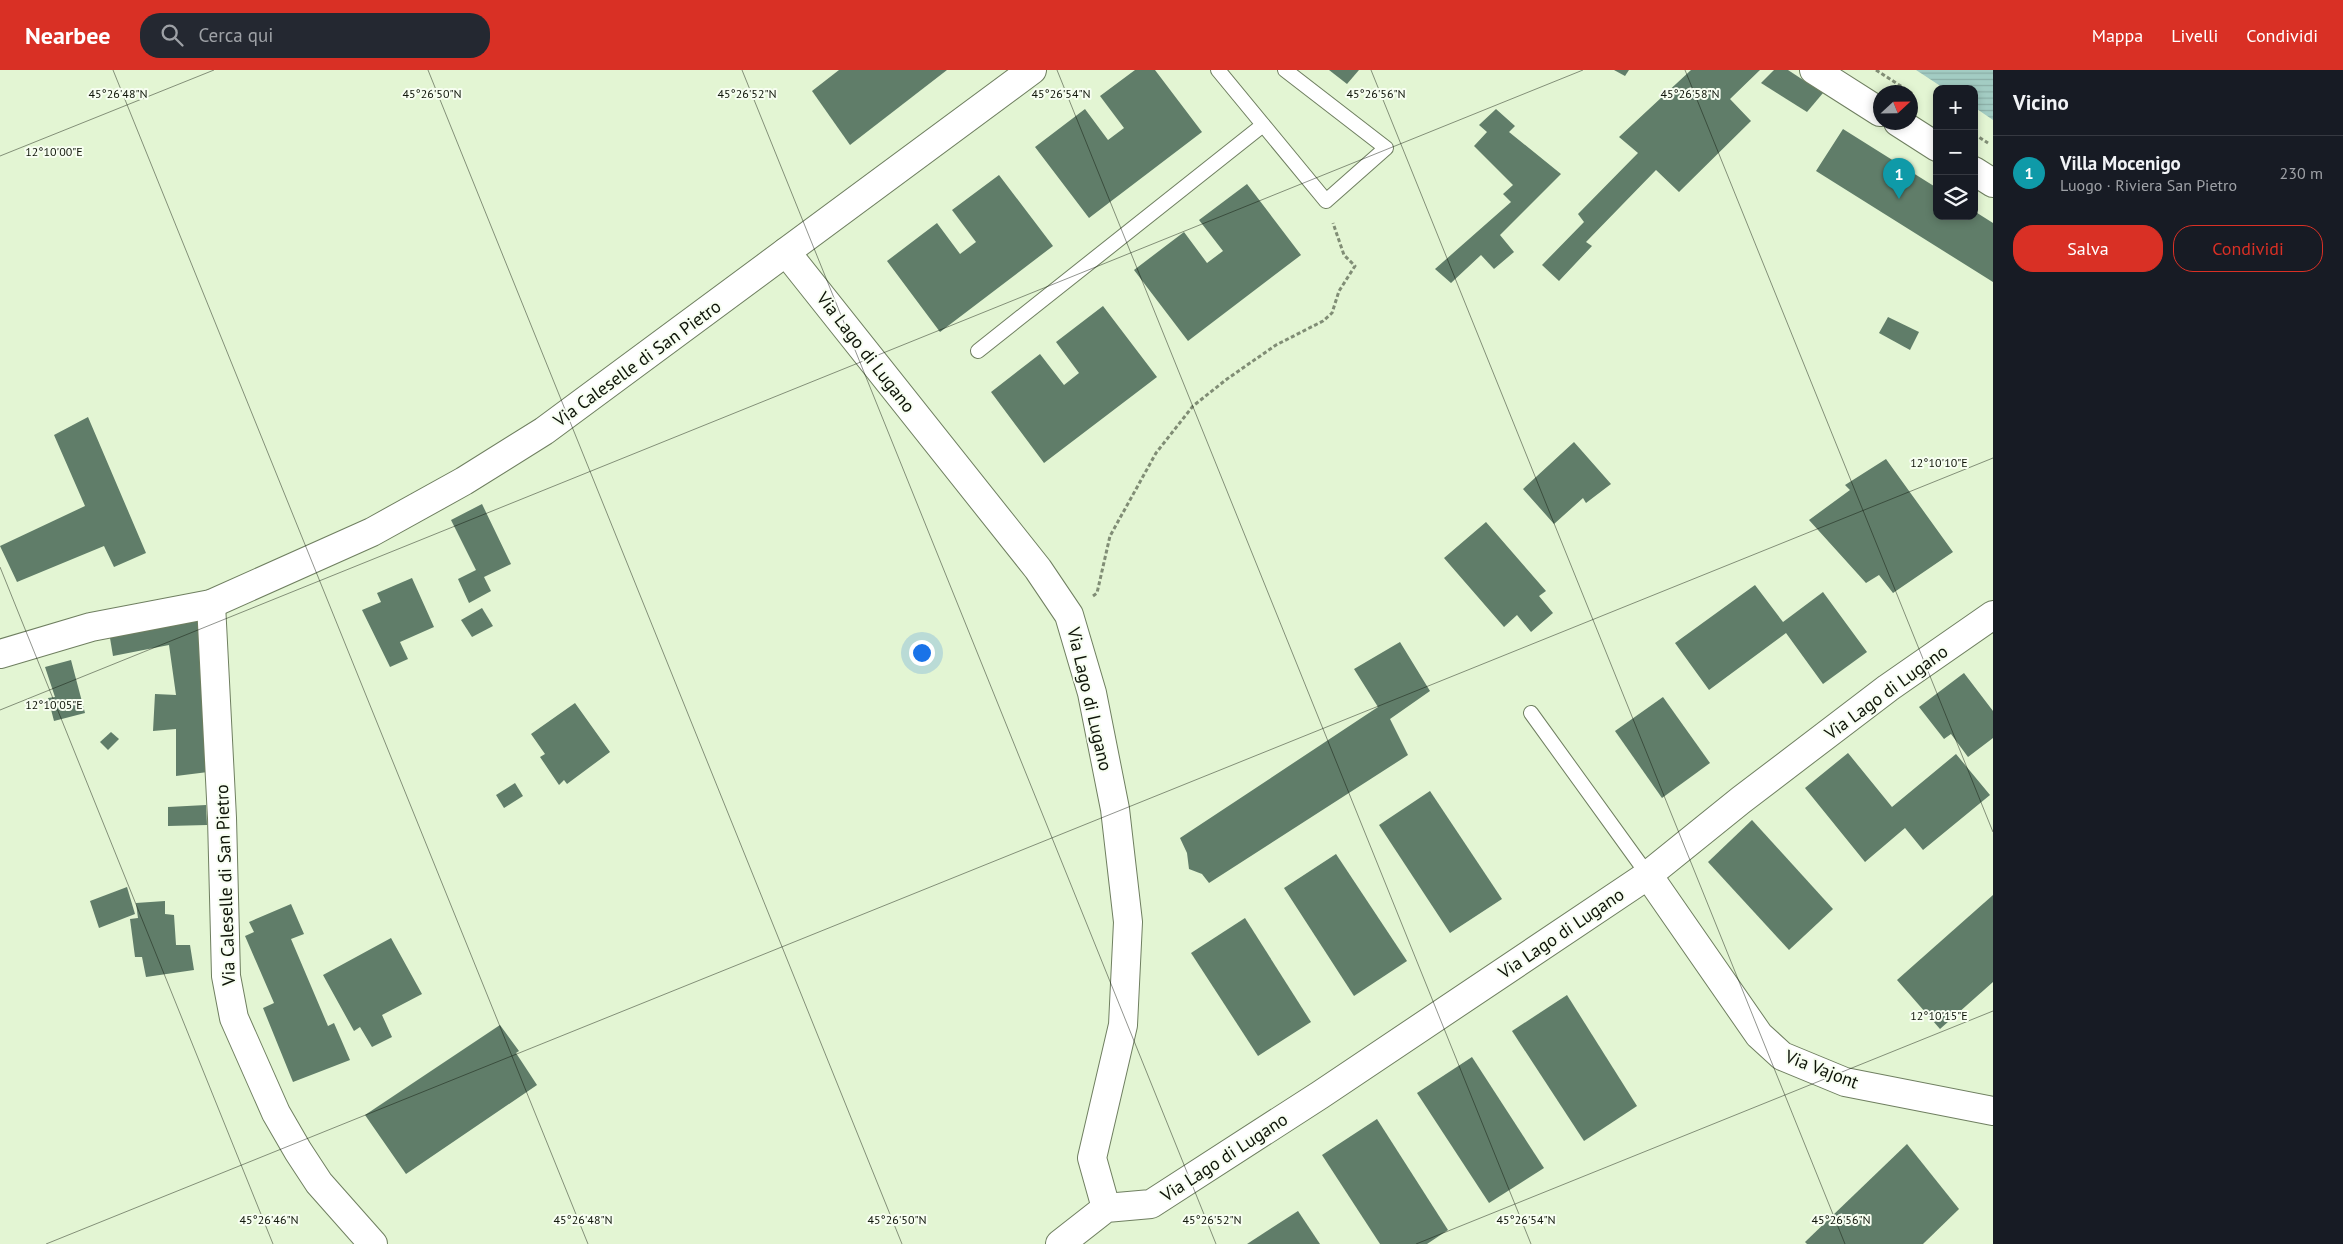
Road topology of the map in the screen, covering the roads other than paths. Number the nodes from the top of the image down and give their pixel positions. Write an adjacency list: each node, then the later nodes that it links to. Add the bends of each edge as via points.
1 (1032, 70): 11 (street, Via Caleselle di San Pietro)
2 (1218, 70): 6 (lane)
3 (1285, 70): 6 (lane, via 1386,148 1326,201)
4 (1814, 70): 5 (street)
5 (1873, 108)
6 (1263, 125): 12 (lane)
7 (1910, 130): 8 (street)
8 (1933, 144)
9 (1978, 174): 10 (street)
10 (1993, 183)
11 (786, 252): 13 (street, Via Caleselle di San Pietro, via 544,431 464,481 372,532); 19 (street, Via Lago di Lugano, via 1038,569 1069,615 1092,694 1115,809 1128,922 1123,1025 1092,1158)
12 (978, 351)
13 (211, 604): 15 (street, Via Caleselle di San Pietro, via 91,627); 20 (street, Via Caleselle di San Pietro, via 226,976 234,1018 272,1104 298,1151 319,1183)
14 (1993, 615): 17 (street, Via Lago di Lugano, via 1888,688)
15 (0, 654)
16 (1531, 712): 17 (lane)
17 (1648, 875): 18 (street, Via Vajont, via 1759,1035 1782,1056 1845,1082); 19 (street, Via Lago di Lugano, via 1320,1096 1151,1204)
18 (1993, 1111)
19 (1106, 1208): 21 (street)
20 (373, 1244)
21 (1060, 1244)

